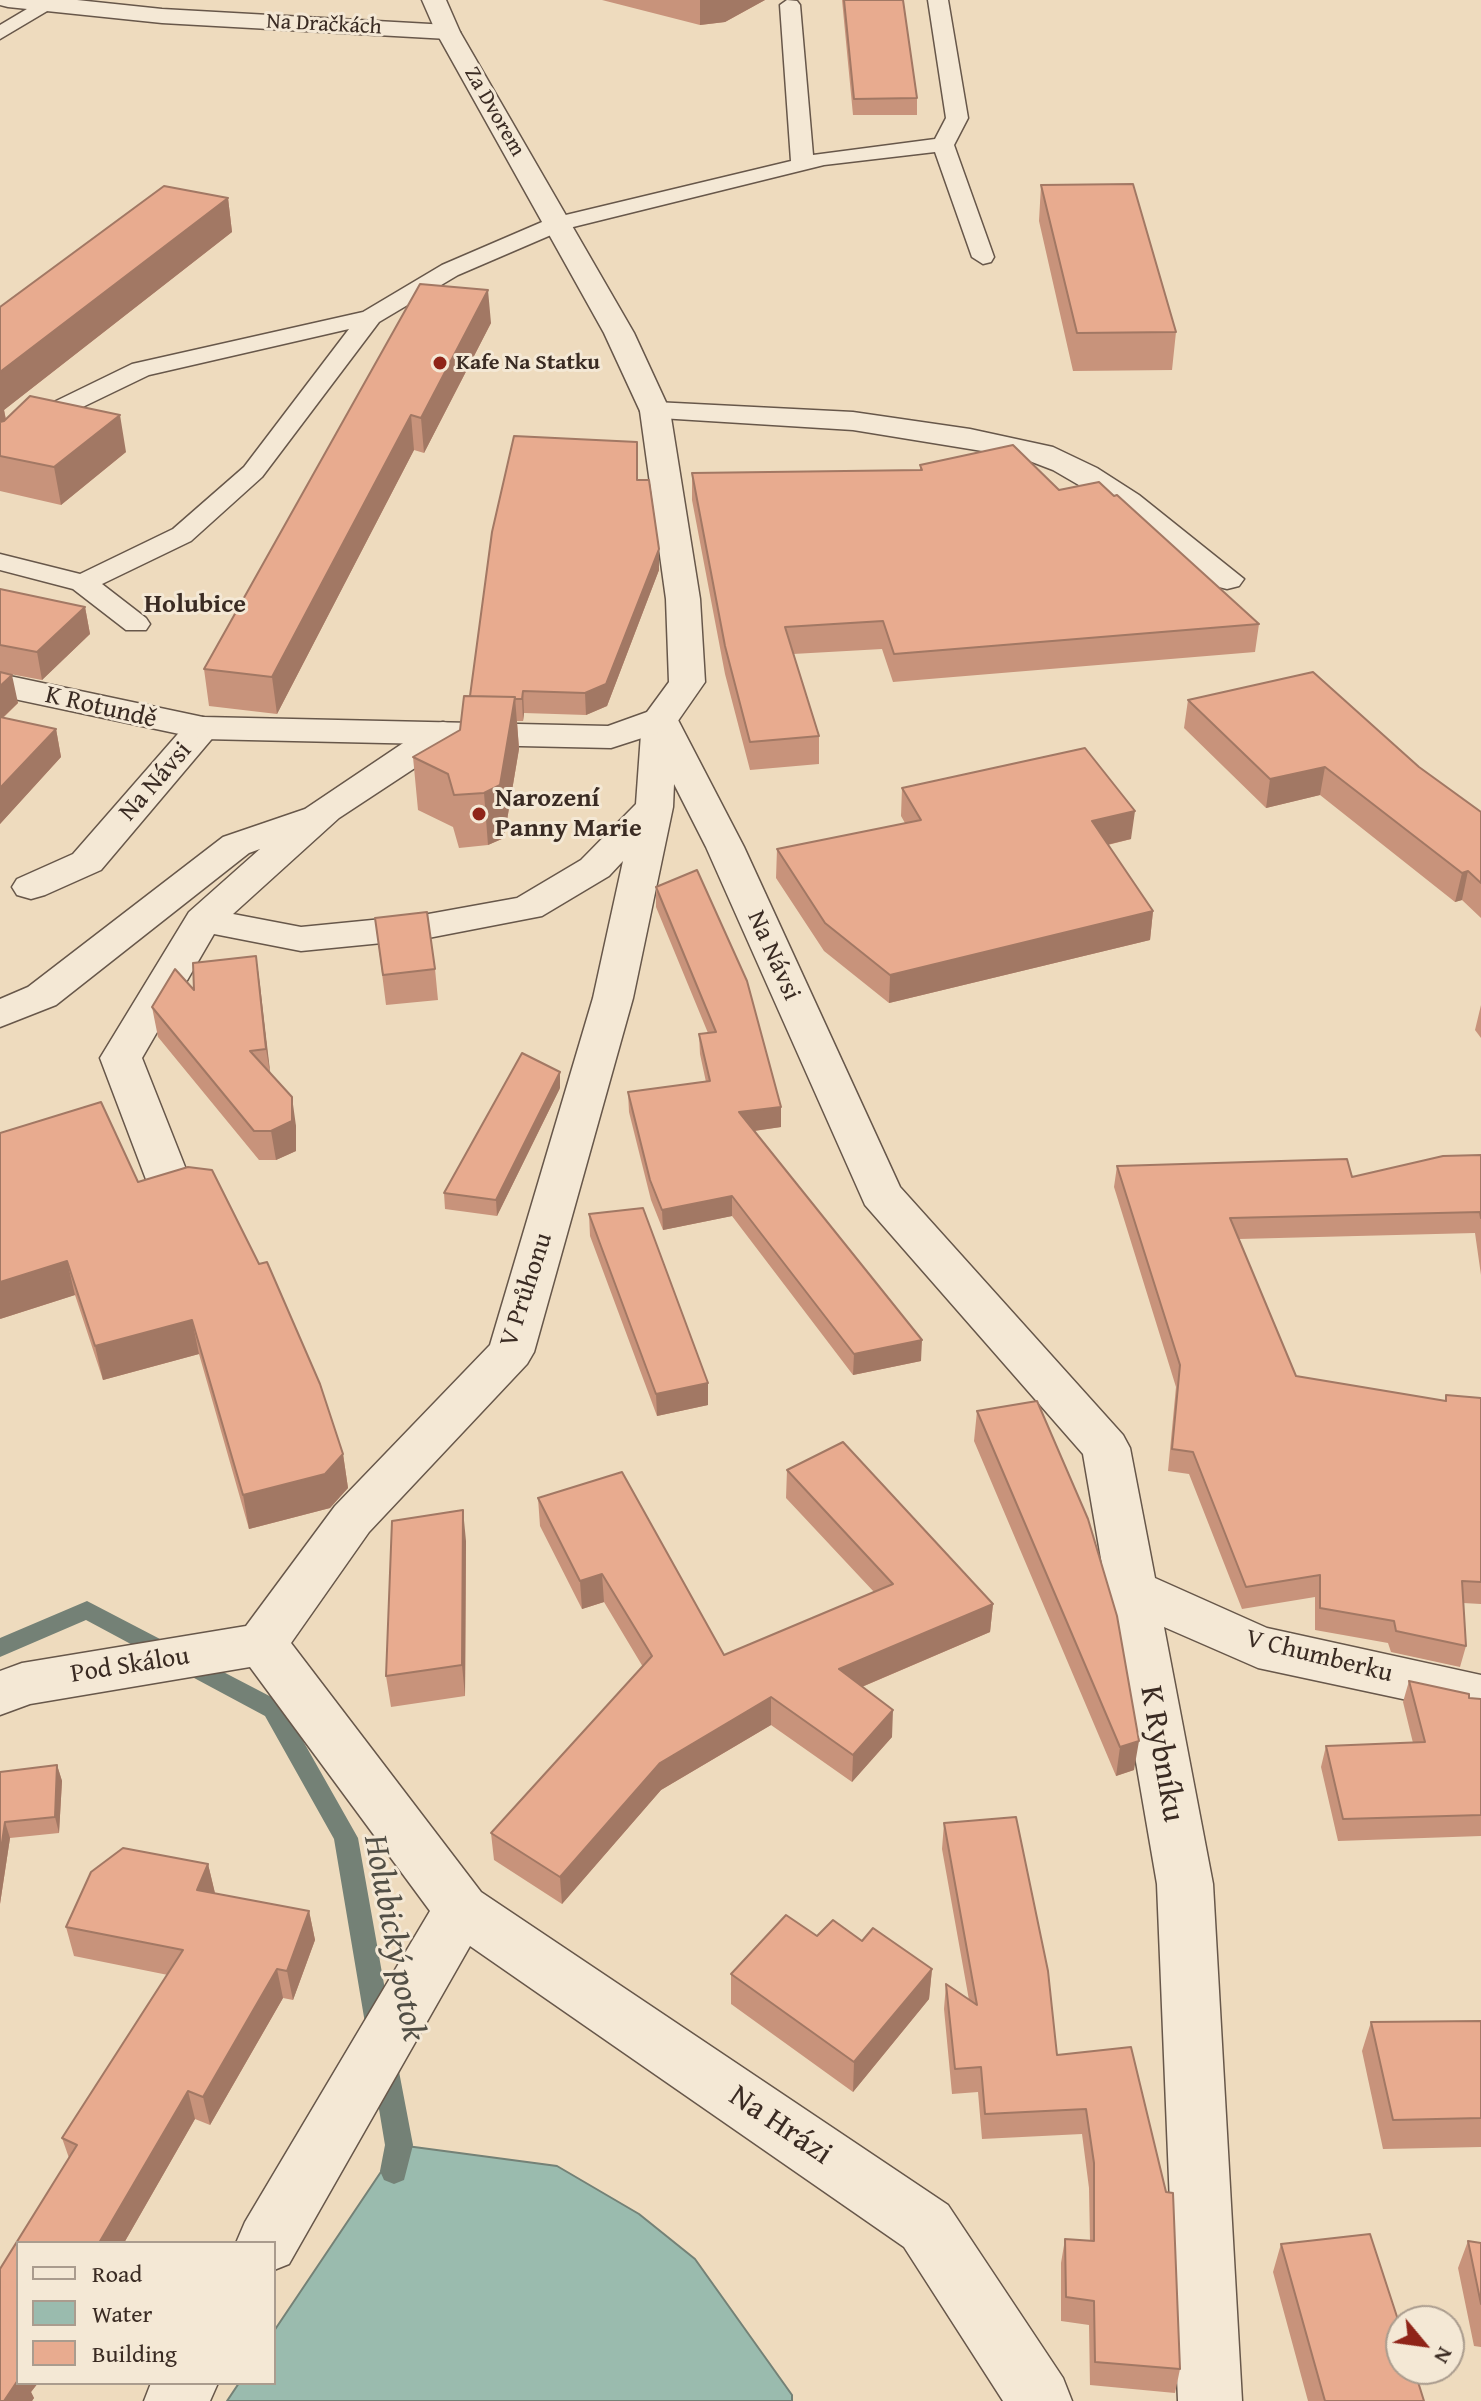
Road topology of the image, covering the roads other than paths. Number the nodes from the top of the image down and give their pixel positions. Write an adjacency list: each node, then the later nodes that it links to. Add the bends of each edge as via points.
1 (8, 0): 4 (street, Na Dračkách)
2 (434, 0): 7 (street, Za Dvorem)
3 (938, 0): 9 (lane, via 957,118)
4 (49, 4): 6 (street, Na Dračkách); 8 (lane)
5 (790, 5): 10 (lane)
6 (133, 6): 7 (street, Na Dračkách)
7 (448, 32): 11 (street, Za Dvorem)
8 (0, 33)
9 (943, 145): 10 (lane); 12 (lane)
10 (801, 165): 11 (lane)
11 (557, 224): 13 (lane, via 450,270); 14 (street, Za Dvorem, via 619,333)
12 (983, 257)
13 (371, 317): 15 (lane, via 141,369 26,425); 18 (lane, via 253,472 182,535)
14 (655, 411): 17 (street, via 815,416 1004,444 1061,461 1098,482); 21 (street, via 683,599 687,682)
15 (0, 451)
16 (0, 562): 18 (lane)
17 (1227, 579)
18 (83, 583): 19 (lane)
19 (136, 624)
20 (0, 685): 22 (street, K Rotundě)
21 (660, 720): 23 (street, Na Návsi, via 611,737); 24 (street); 30 (street, Na Návsi, via 725,847)
22 (203, 728): 23 (street, Na Návsi); 26 (street, Na Návsi, via 87,862)
23 (443, 733): 25 (street)
24 (654, 807): 27 (street, via 595,868 528,908 423,927 301,939); 32 (street, V Průhonu, via 613,998 511,1352 352,1519)
25 (326, 810): 27 (street); 28 (street, via 236,845 42,996)
26 (31, 887)
27 (203, 920): 29 (street, via 121,1058)
28 (0, 1014)
29 (169, 1182)
30 (881, 1194): 31 (street, K Rybníku, via 1106,1448)
31 (1131, 1589): 33 (street, V Chumberku, via 1258,1647); 38 (street, K Rybníku, via 1185,1884)
32 (262, 1644): 34 (street, Pod Skálou, via 22,1684); 35 (street, Na Hrázi)
33 (1468, 1692)
34 (0, 1694)
35 (461, 1909): 36 (street); 37 (street, Na Hrázi, via 926,2226)
36 (268, 2241)
37 (1040, 2401)
38 (1210, 2401)

